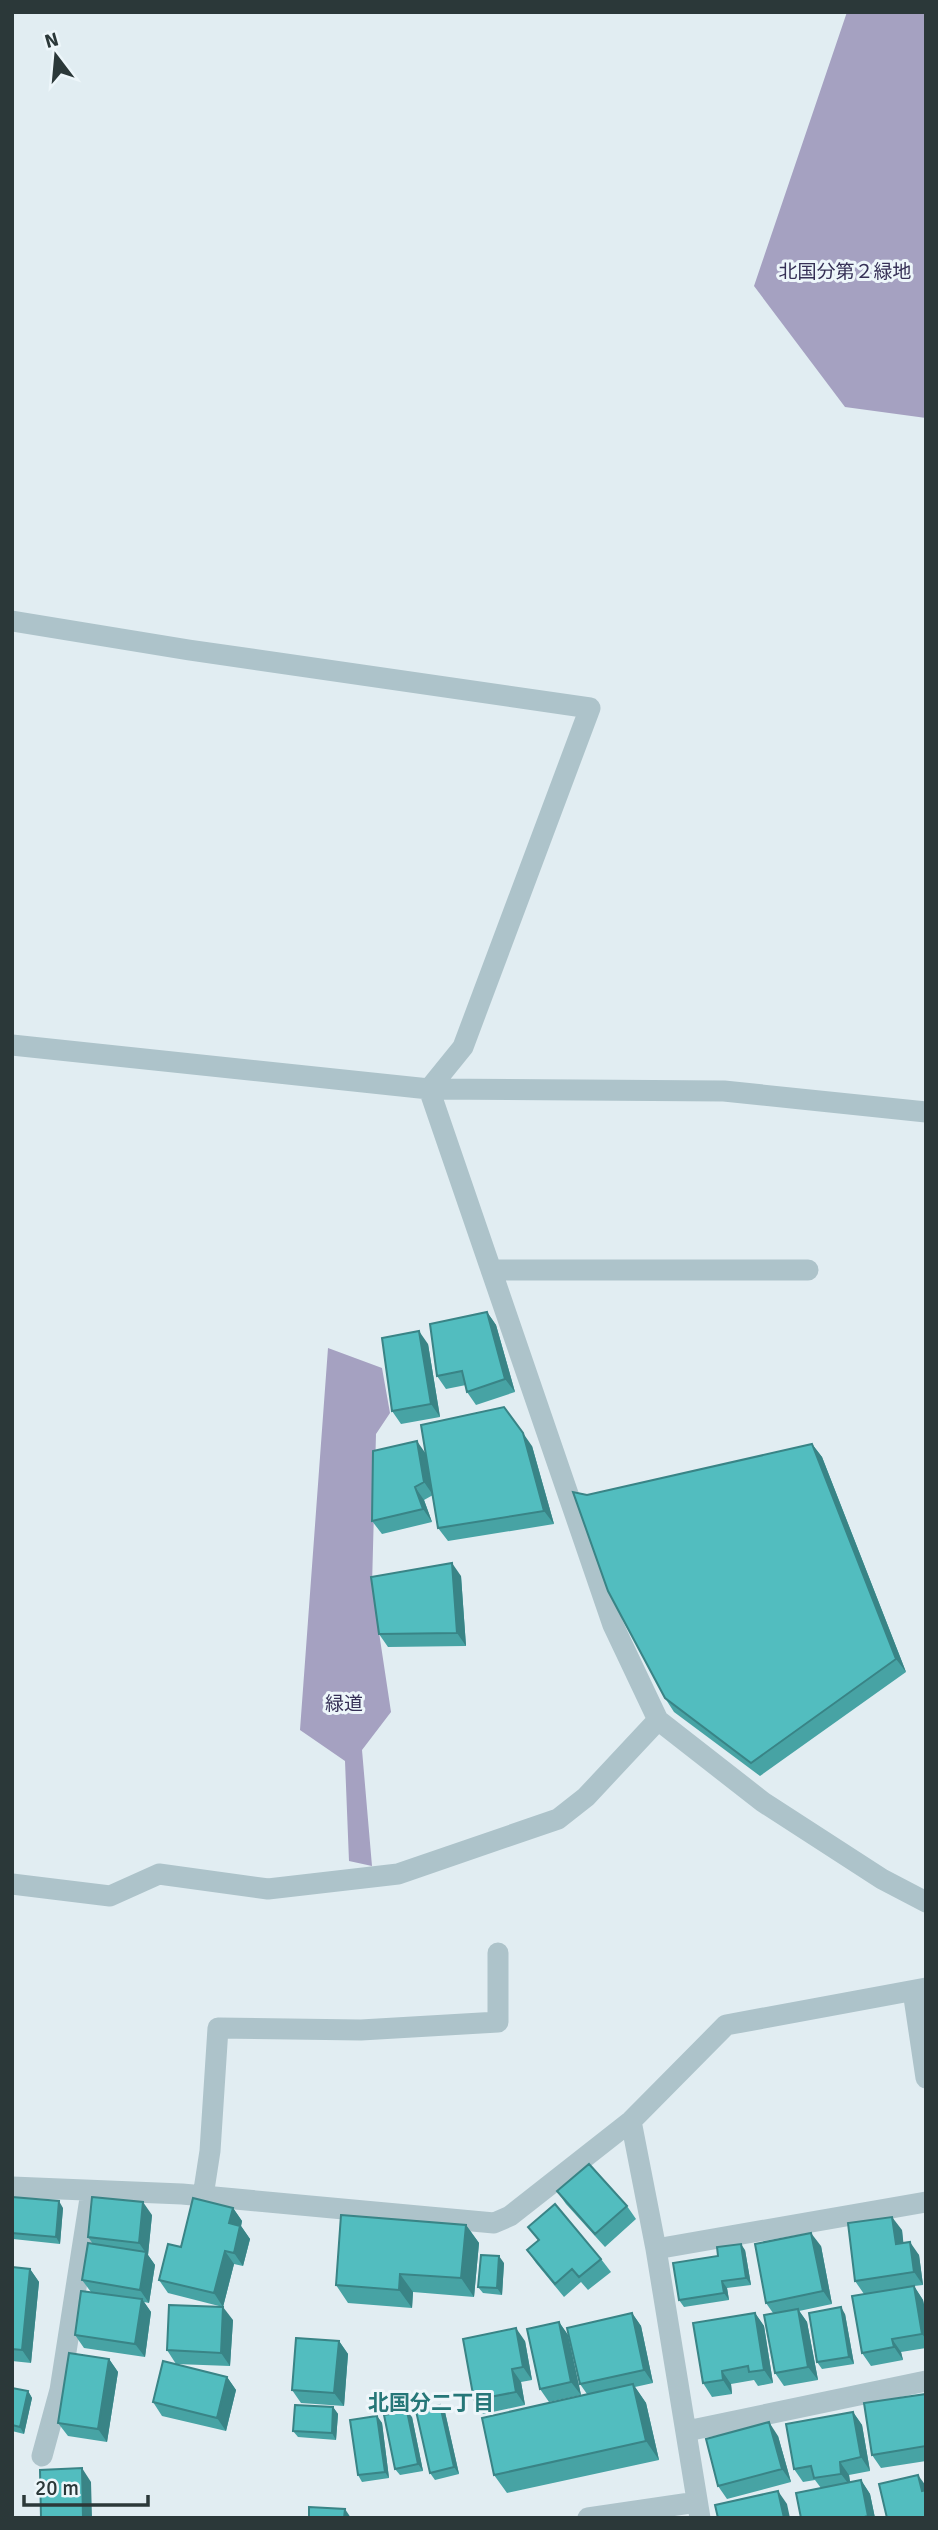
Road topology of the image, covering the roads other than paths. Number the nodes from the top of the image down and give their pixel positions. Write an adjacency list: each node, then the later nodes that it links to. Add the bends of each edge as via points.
1 (12, 621): 3 (street, via 590,708 463,1047)
2 (12, 1045): 3 (street)
3 (429, 1088): 4 (street, via 724,1091); 5 (street)
4 (926, 1112)
5 (491, 1270): 6 (street); 7 (street, via 613,1625)
6 (808, 1270)
7 (658, 1720): 8 (street, via 586,1797 558,1819 398,1874 268,1889 159,1874 110,1896); 9 (street, via 763,1802)
8 (12, 1884)
9 (926, 1902)
10 (498, 1953): 16 (street, via 498,2022 360,2030 218,2028)
11 (919, 1989): 12 (street); 13 (street, via 726,2025)
12 (926, 2078)
13 (631, 2121): 16 (street, via 495,2223); 18 (street)
14 (12, 2187): 15 (street)
15 (92, 2192): 16 (street); 21 (street, via 60,2390)
16 (203, 2196)
17 (926, 2202): 18 (street)
18 (656, 2249): 20 (street)
19 (926, 2381): 20 (street)
20 (687, 2431): 22 (street)
21 (42, 2456)
22 (699, 2510): 23 (street)
23 (588, 2518)

